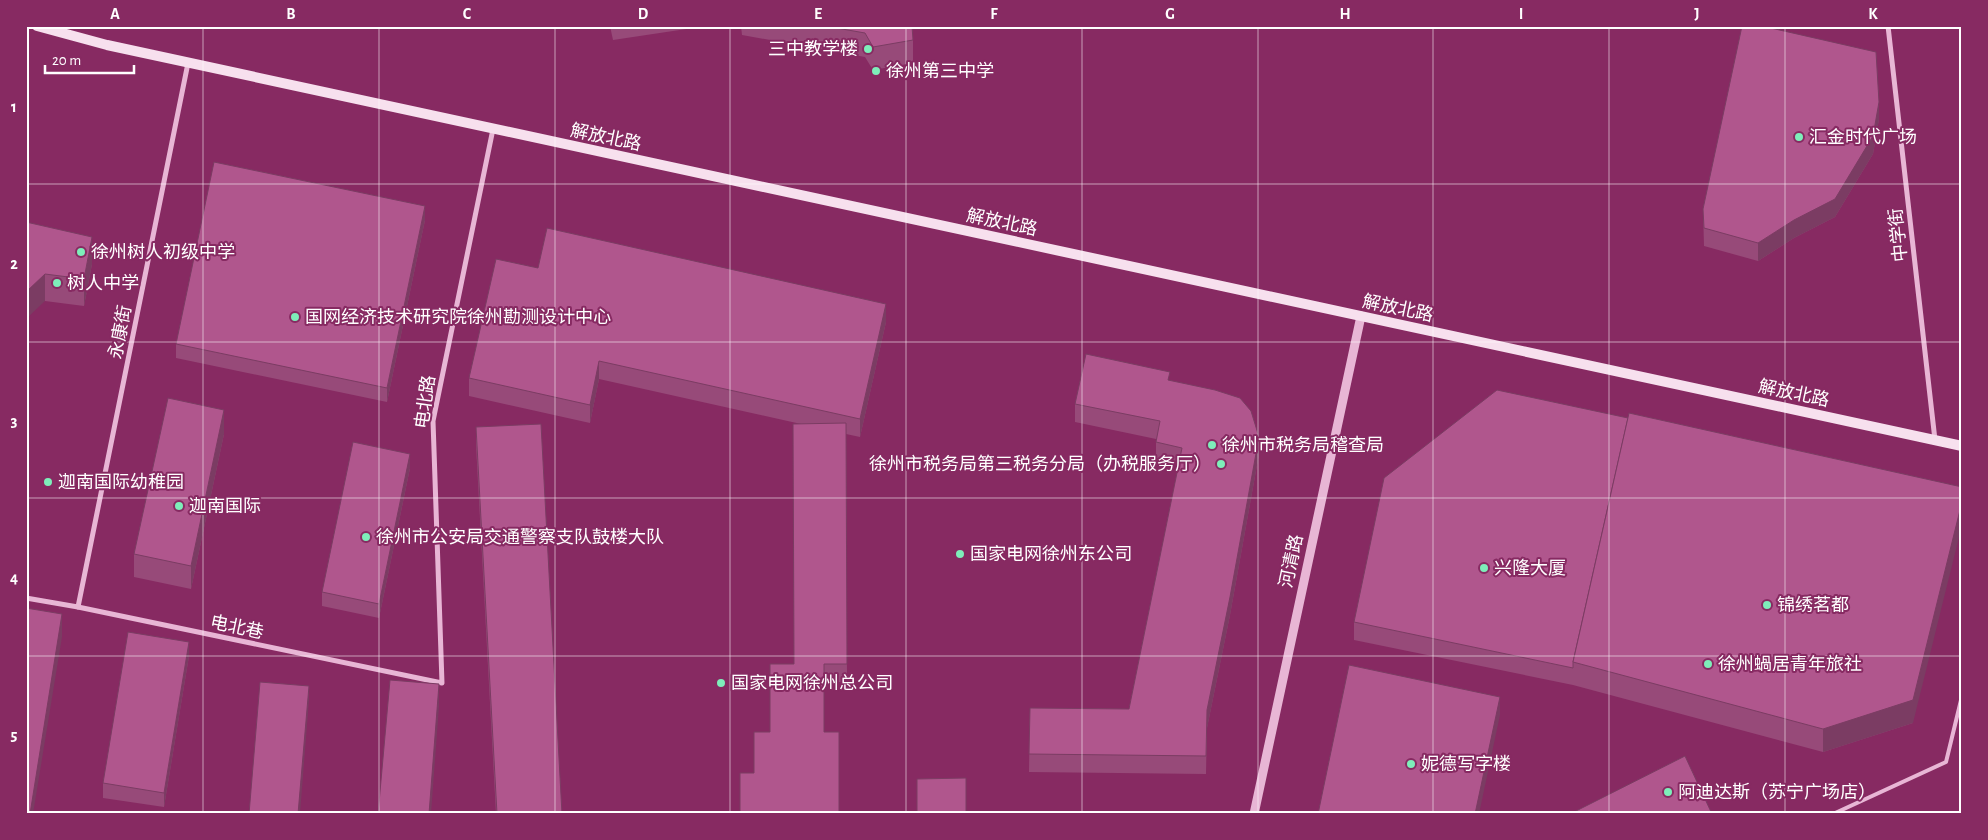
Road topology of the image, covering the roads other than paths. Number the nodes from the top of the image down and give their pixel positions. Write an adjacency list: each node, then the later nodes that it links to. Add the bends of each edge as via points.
1 (37, 26): 3 (main road, 解放北路)
2 (1888, 26): 6 (street, 中学街)
3 (188, 63): 4 (main road, 解放北路); 9 (street, 永康街)
4 (493, 129): 5 (main road, 解放北路); 10 (street, 电北路, via 433,421)
5 (1361, 316): 6 (main road, 解放北路); 12 (street, 河清路)
6 (1935, 440): 7 (main road, 解放北路)
7 (1962, 446)
8 (26, 598): 9 (street, 电北巷)
9 (78, 607): 10 (street, 电北巷)
10 (442, 684)
11 (1962, 696): 13 (lane, via 1946,762)
12 (1254, 814)
13 (1833, 814)

